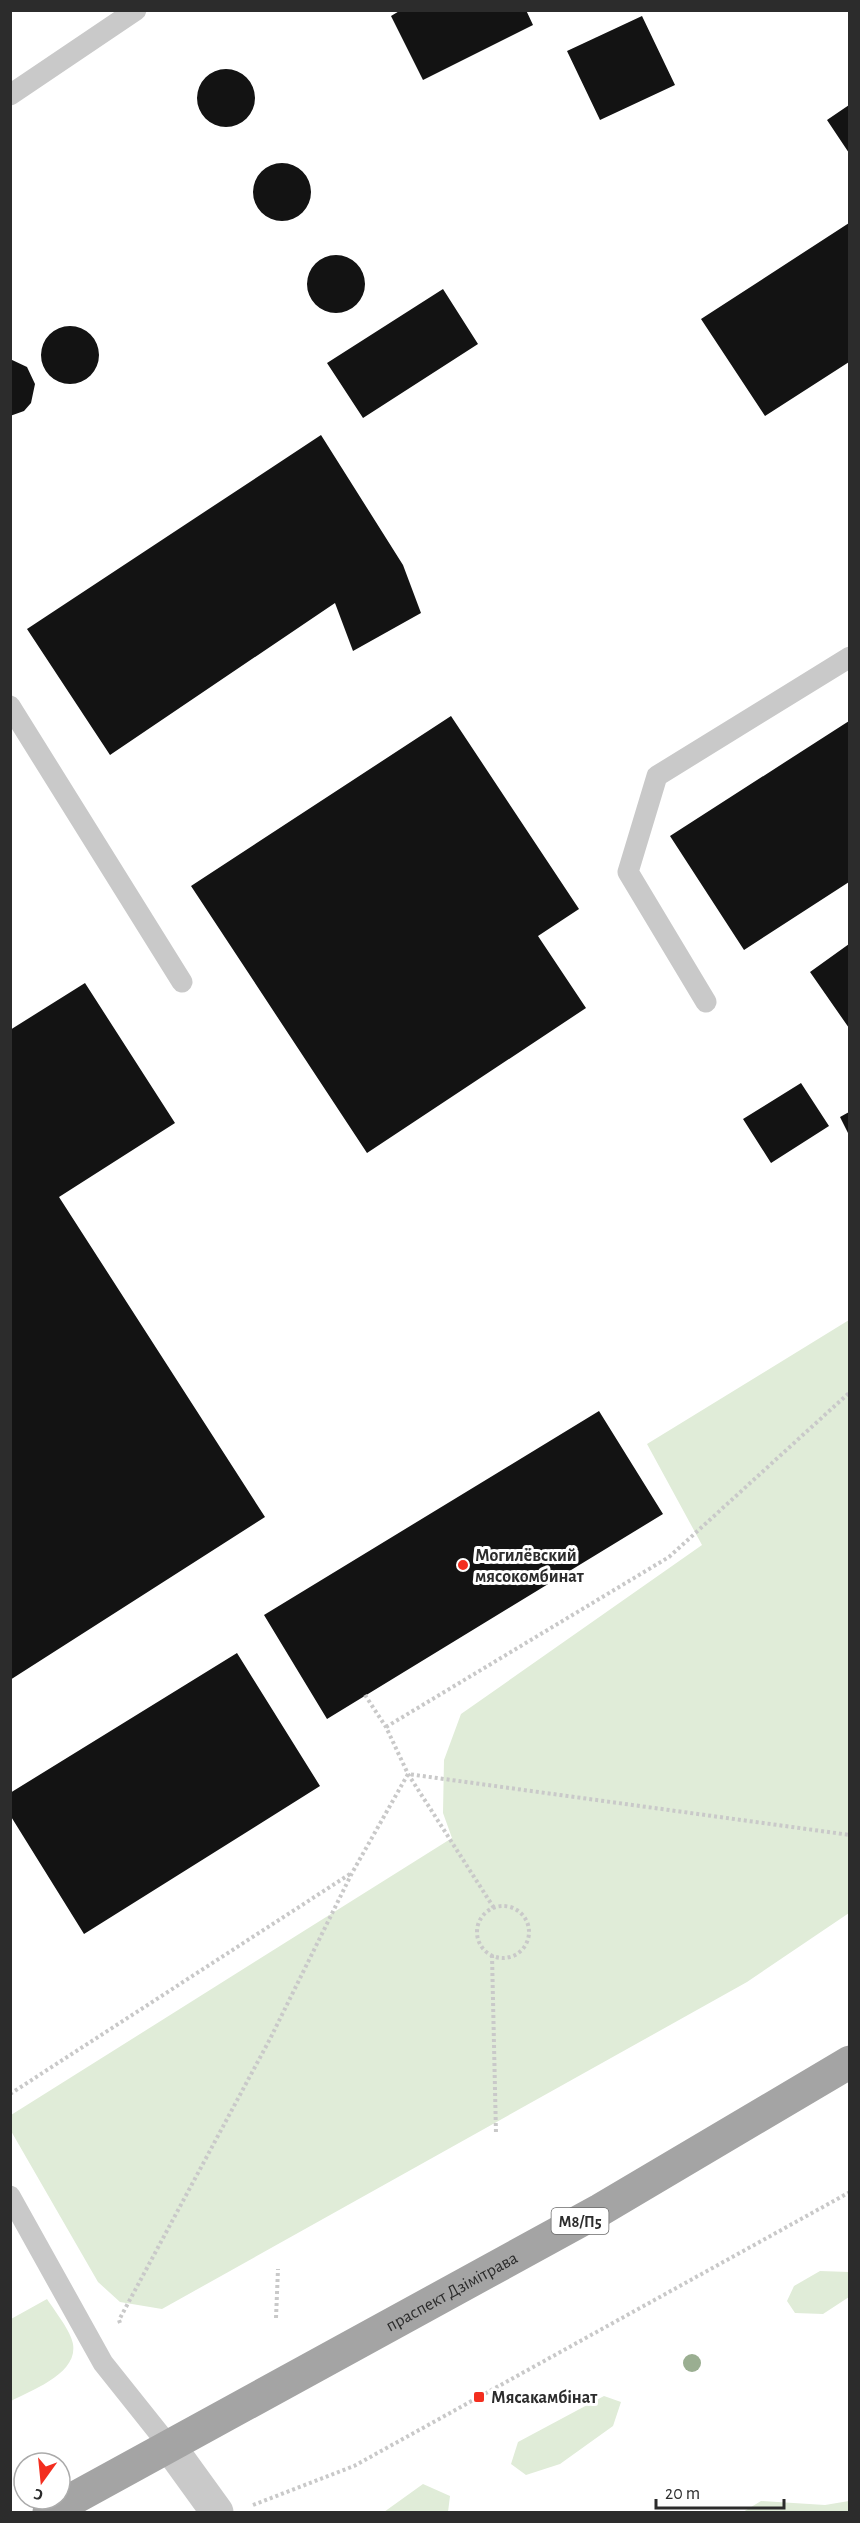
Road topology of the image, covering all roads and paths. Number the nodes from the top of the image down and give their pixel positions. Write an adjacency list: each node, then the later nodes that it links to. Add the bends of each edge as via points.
1 (136, 10): 2 (lane)
2 (10, 95)
3 (849, 657): 6 (lane, via 657,776 628,872)
4 (10, 706): 5 (lane)
5 (182, 982)
6 (706, 1002)
7 (849, 1392): 9 (path, via 669,1557)
8 (365, 1695): 9 (path)
9 (386, 1727): 10 (path)
10 (408, 1774): 11 (path); 12 (path); 13 (path)
11 (849, 1835)
12 (352, 1873): 16 (path); 22 (path, via 270,2038 118,2320)
13 (494, 1908): 14 (path, via 481,1918 478,1935); 14 (path, via 519,1912 529,1934 516,1954 500,1958)
14 (492, 1955): 17 (path)
15 (849, 2062): 23 (main road, праспект Дзімітрава / М8/П5, via 600,2210)
16 (10, 2094)
17 (496, 2134)
18 (849, 2192): 24 (path, via 354,2466)
19 (10, 2196): 23 (lane, via 103,2363)
20 (278, 2269): 21 (path)
21 (276, 2318)
22 (124, 2331)
23 (170, 2447): 24 (street); 25 (main road, праспект Дзімітрава / М8/П5)
24 (231, 2510)
25 (49, 2512)

